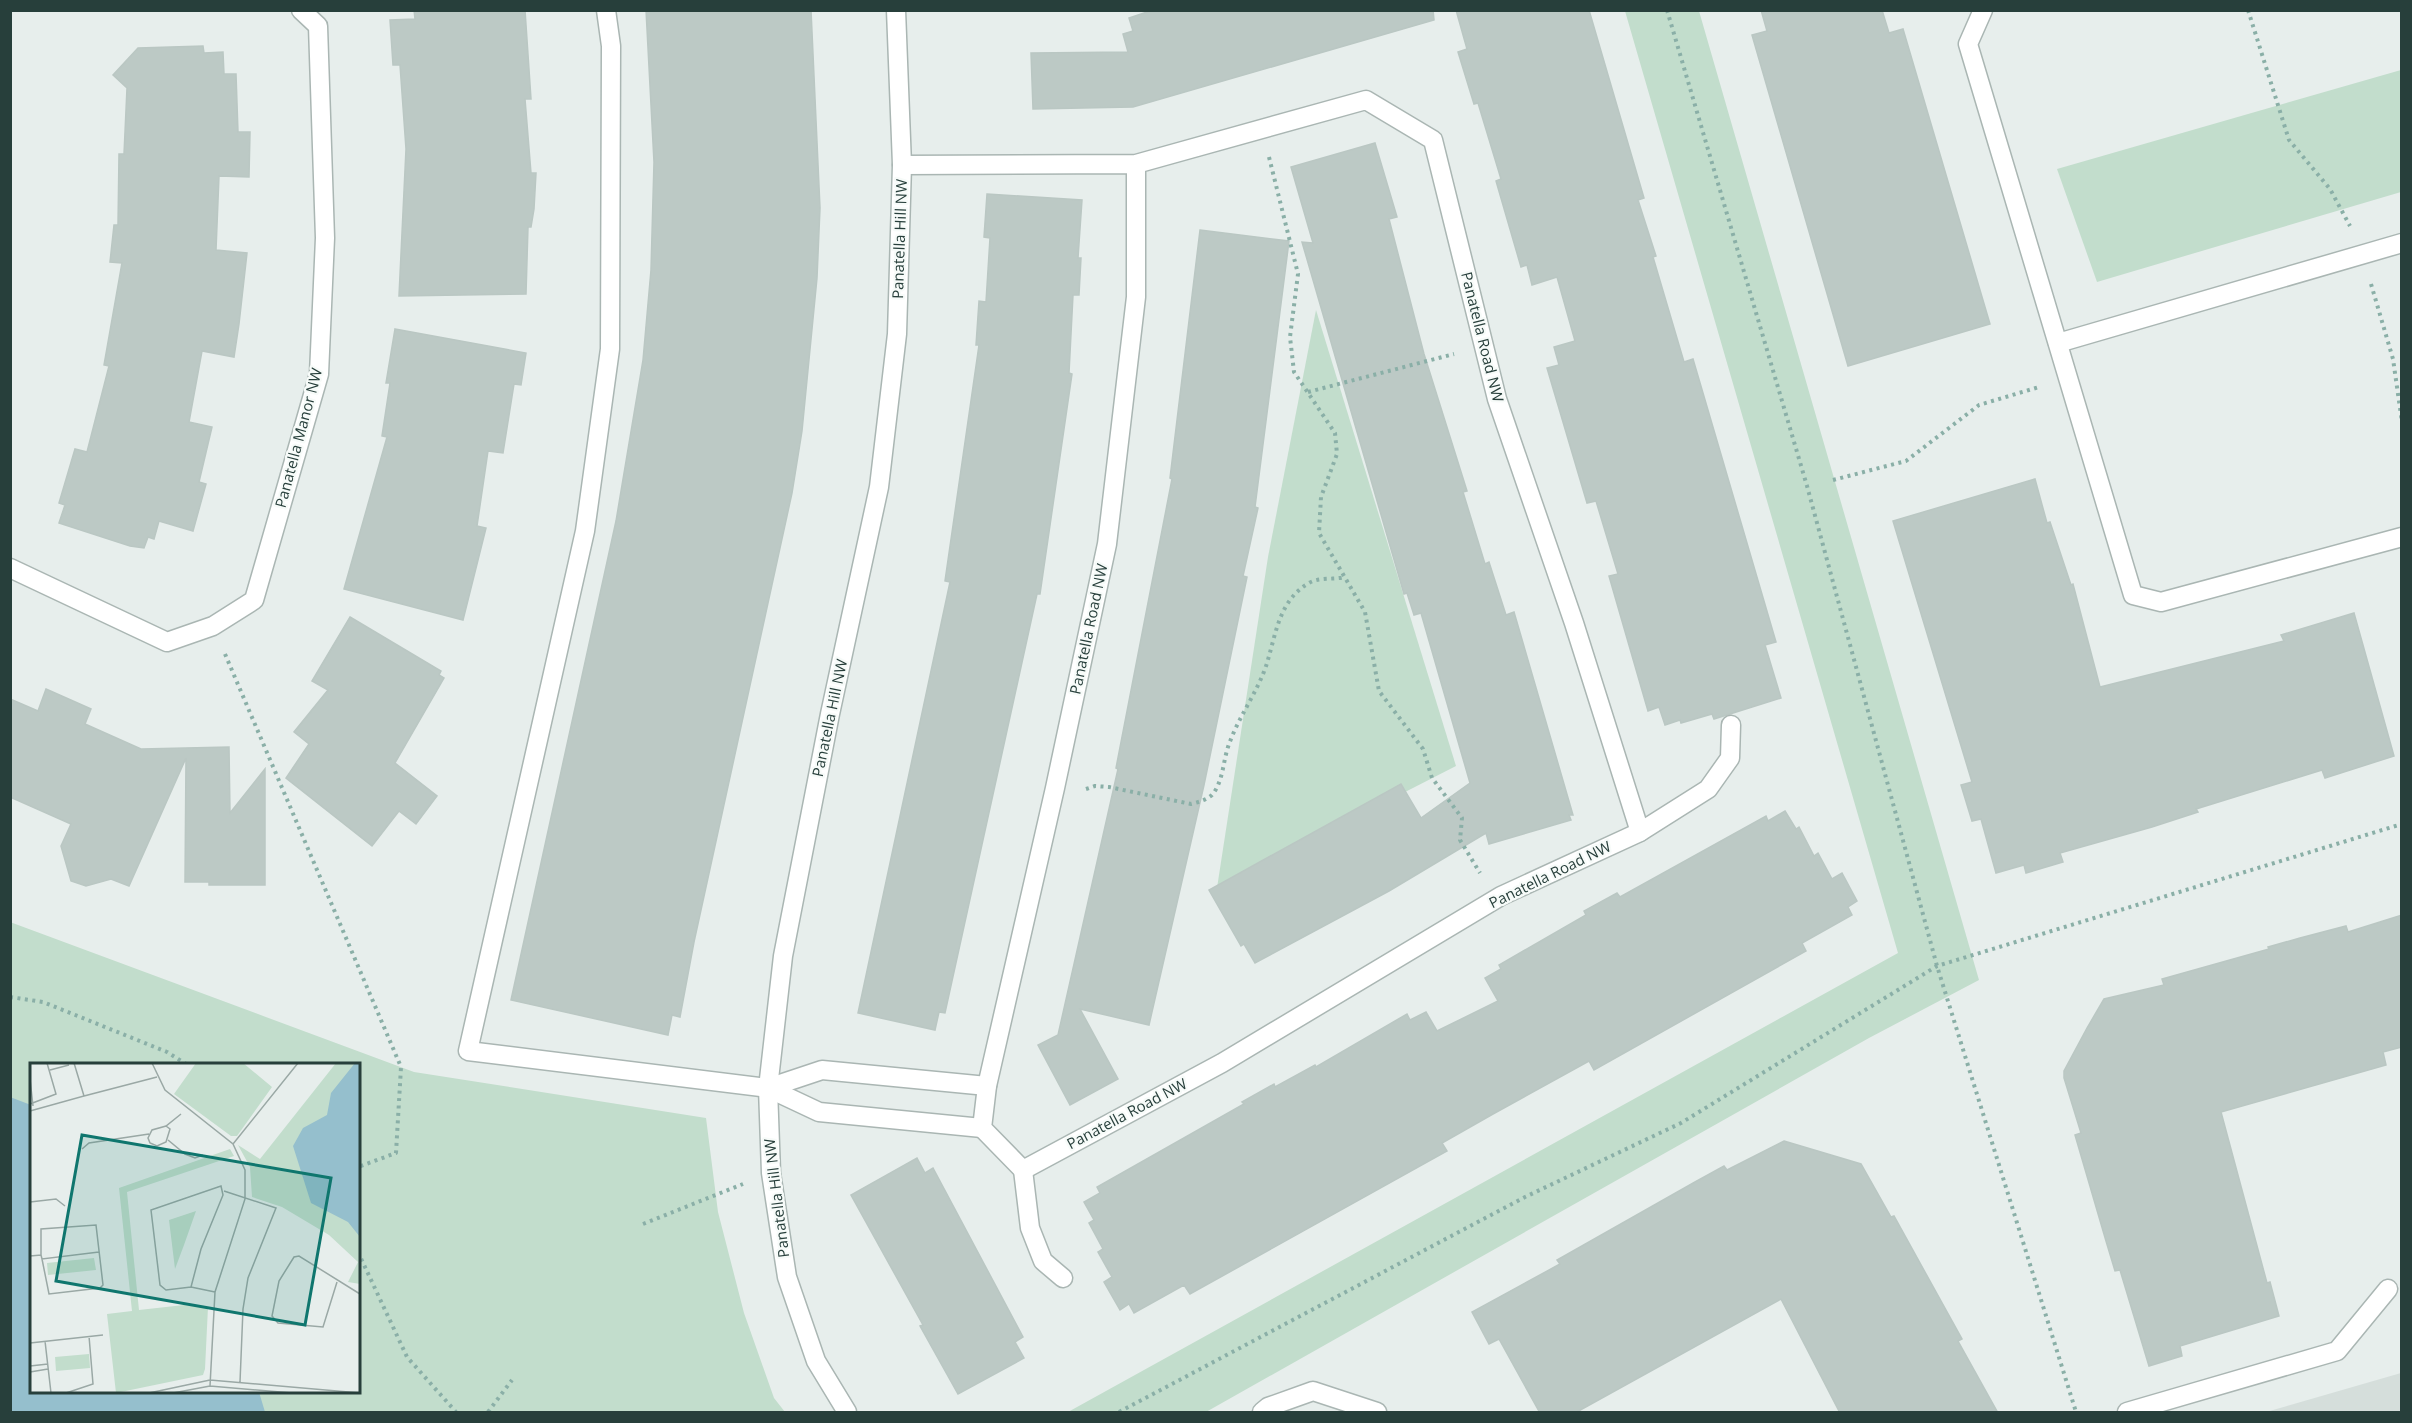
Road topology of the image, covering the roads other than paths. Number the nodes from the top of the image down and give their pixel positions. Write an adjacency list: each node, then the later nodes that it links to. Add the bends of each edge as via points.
1 (300, 10): 10 (street, Panatella Manor NW, via 318,26 325,238 319,374 254,600 213,626 167,642)
2 (606, 10): 14 (street, via 611,46 609,360 585,531 468,1051)
3 (896, 10): 6 (street, Panatella Hill NW)
4 (1983, 10): 8 (street, via 1968,44)
5 (1136, 164): 6 (street, Panatella Road NW); 12 (street, Panatella Road NW, via 1366,100 1433,140 1497,399); 13 (street, Panatella Road NW, via 1136,297 1107,544)
6 (902, 165): 14 (street, Panatella Hill NW, via 897,334 879,487 783,956)
7 (2402, 243): 8 (street)
8 (2058, 343): 9 (street, via 2133,595 2161,602)
9 (2402, 537)
10 (10, 568)
11 (1731, 724): 12 (street, Panatella Road NW, via 1730,758 1708,789)
12 (1640, 832): 16 (street, Panatella Road NW, via 1496,899 1222,1062)
13 (987, 1086): 14 (street, via 822,1070); 15 (street, Panatella Road NW)
14 (768, 1089): 15 (street, via 819,1112); 19 (street, Panatella Hill NW, via 771,1173 787,1277 816,1361)
15 (982, 1128): 16 (street)
16 (1023, 1170): 17 (street, via 1030,1228 1043,1261)
17 (1064, 1278)
18 (2388, 1288): 22 (street, via 2337,1351)
19 (846, 1413)
20 (1262, 1413): 21 (street, via 1268,1407 1313,1391)
21 (1377, 1413)
22 (2127, 1413)

